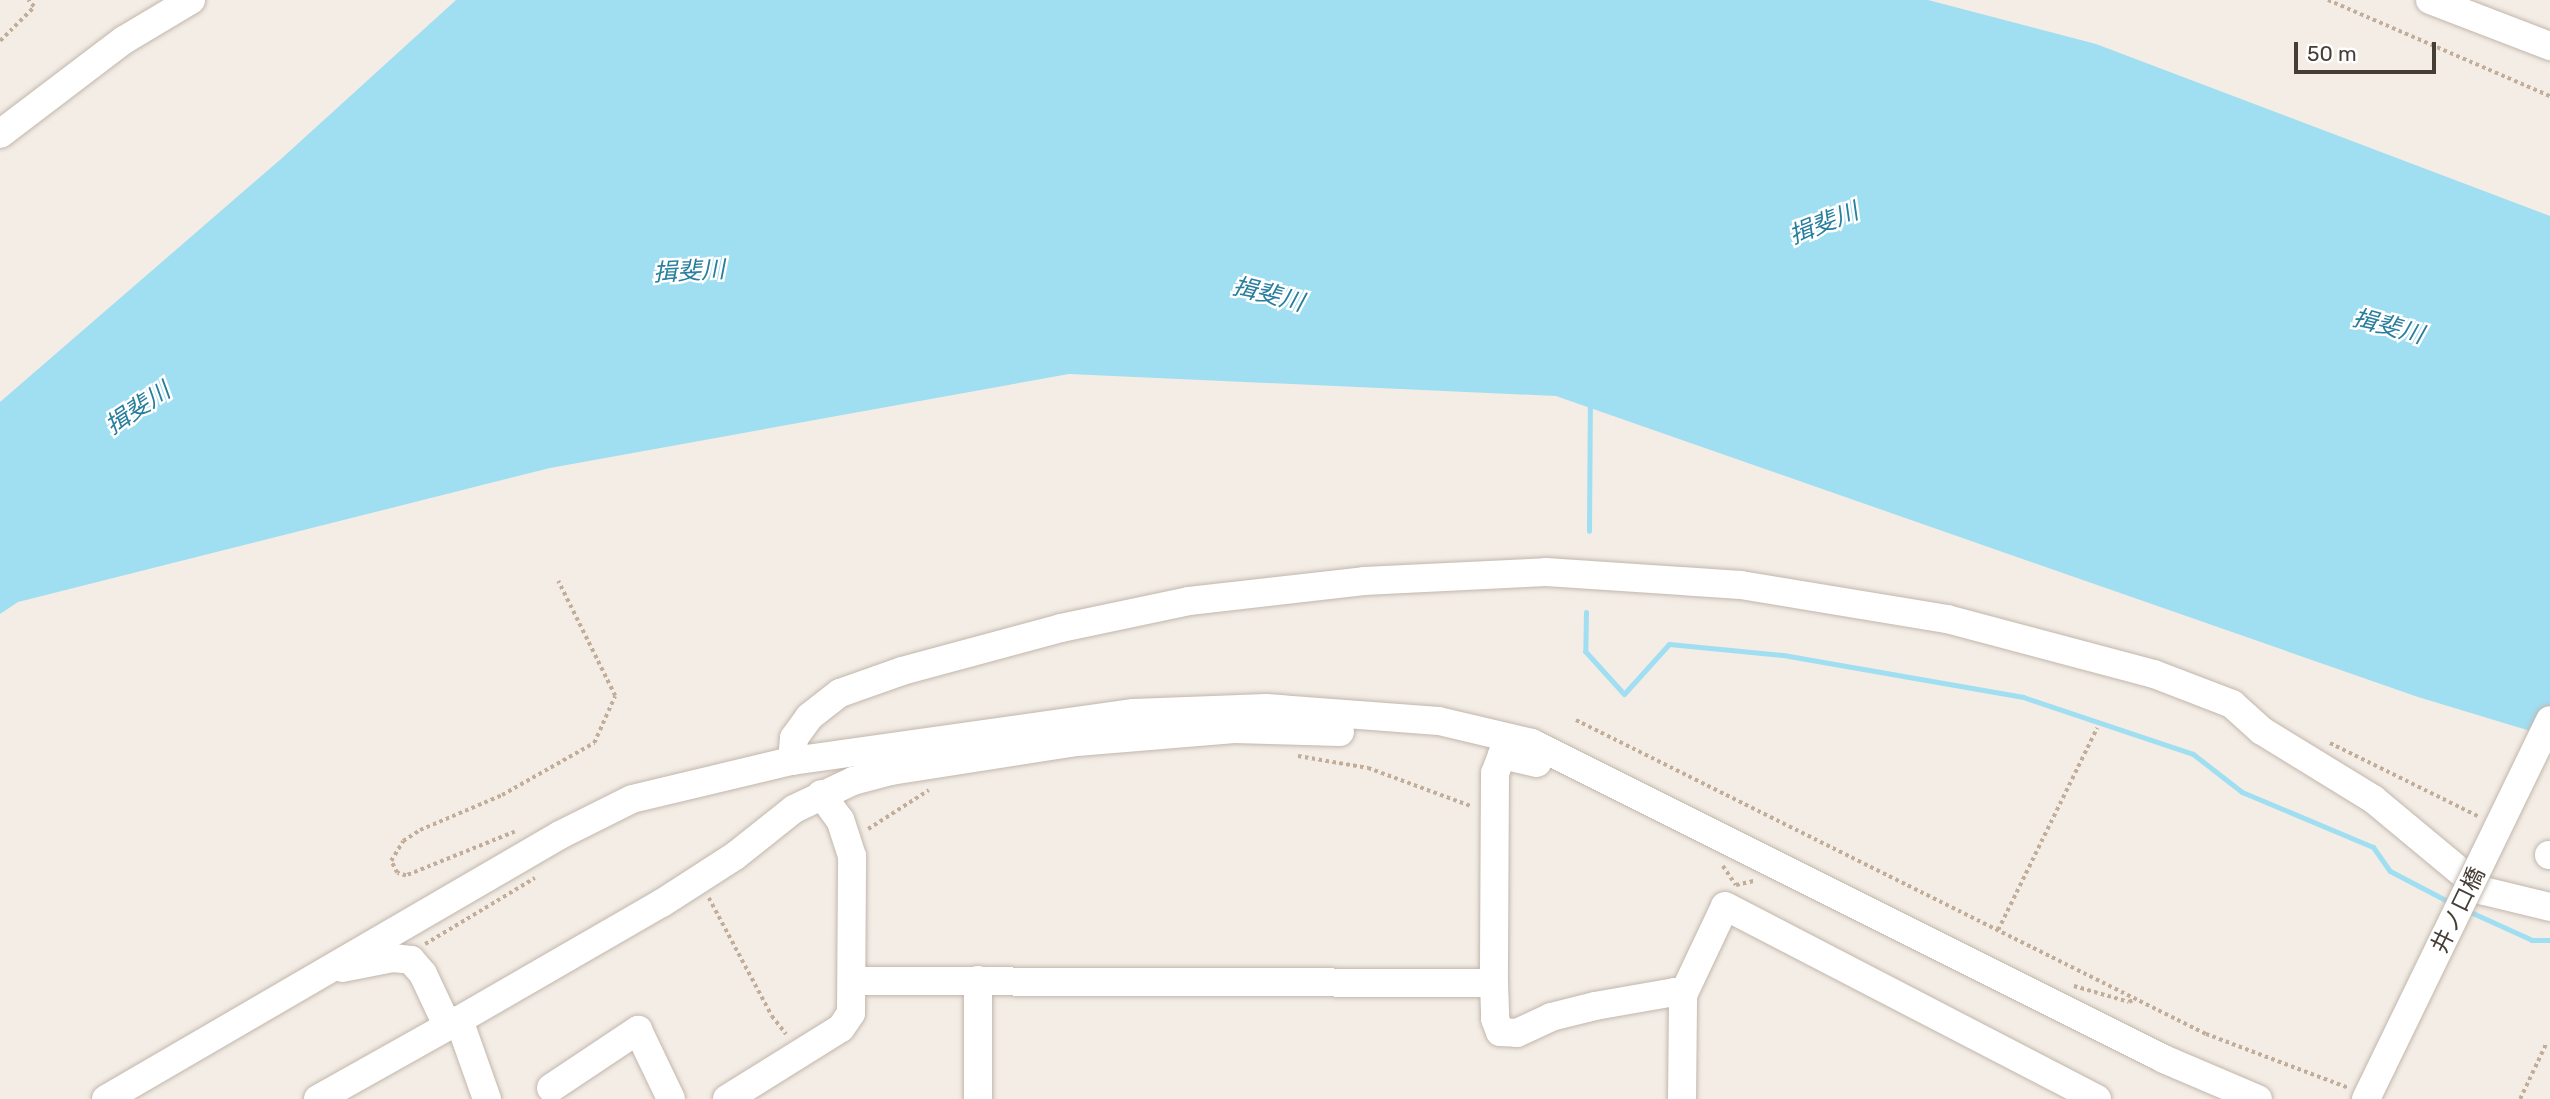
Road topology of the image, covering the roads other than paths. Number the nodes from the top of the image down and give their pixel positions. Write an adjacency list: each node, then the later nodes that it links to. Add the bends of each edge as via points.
1 (191, 0): 4 (street, via 124,40)
2 (2430, 0): 3 (street)
3 (2550, 46)
4 (0, 134)
5 (2550, 720): 18 (street, 井ノ口橋, bridge)
6 (1502, 755): 8 (street, via 1570,770); 9 (street, via 1457,742 1389,735 1234,729 1077,743 905,769); 14 (street, via 1495,773)
7 (792, 761): 8 (street, via 1134,712 1266,708 1439,721 1532,743); 10 (street, via 794,738 809,717 840,693 902,671 1061,628 1189,601 1364,581 1546,572 1741,585 1947,618 2154,674 2232,704 2262,731 2373,799 2484,891); 11 (street, via 632,799)
8 (1579, 764): 27 (street, via 2164,1059)
9 (821, 794): 13 (street, via 840,820 852,856); 16 (street, via 699,880)
10 (2550, 907)
11 (331, 966): 16 (street, via 411,960); 19 (street)
12 (978, 980): 13 (street); 14 (street); 24 (street)
13 (852, 981): 23 (street, via 851,1013 846,1021)
14 (1494, 983): 15 (street, via 1494,1018 1500,1032 1517,1033 1551,1017 1595,1006 1675,992)
15 (1683, 995): 25 (street); 26 (street, via 1725,906)
16 (453, 1022): 20 (street); 21 (street)
17 (551, 1088): 22 (street, via 638,1030)
18 (2360, 1094)
19 (106, 1099)
20 (318, 1099)
21 (487, 1099)
22 (671, 1099)
23 (727, 1099)
24 (978, 1099)
25 (1682, 1099)
26 (2097, 1099)
27 (2258, 1099)

